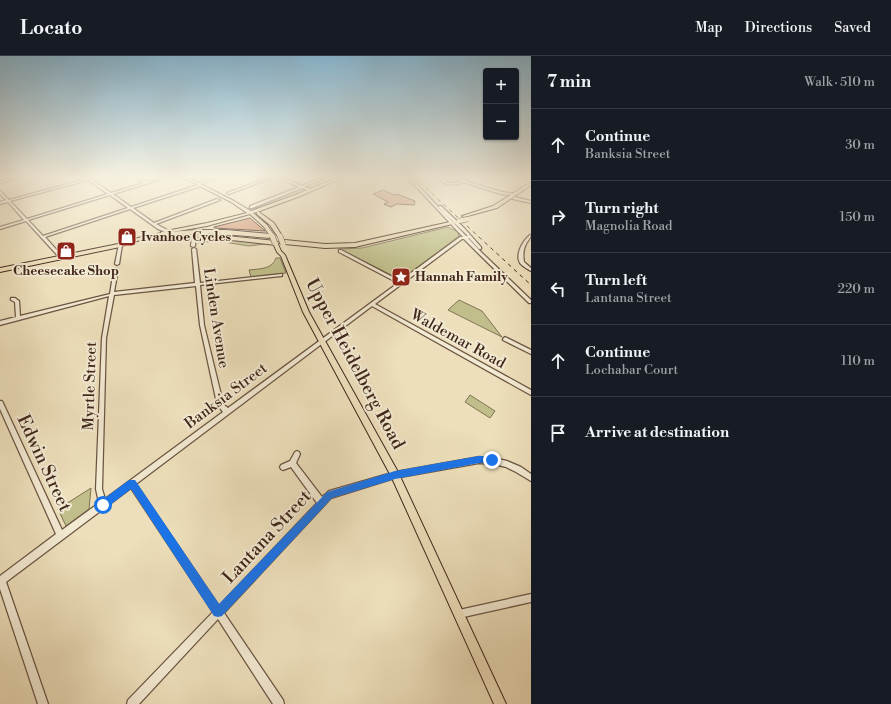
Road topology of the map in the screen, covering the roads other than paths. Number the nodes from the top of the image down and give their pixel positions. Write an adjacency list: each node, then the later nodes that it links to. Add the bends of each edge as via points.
1 (14, 207): 13 (street)
2 (68, 207): 13 (street)
3 (198, 207): 15 (street)
4 (269, 207): 10 (main road)
5 (273, 207): 12 (main road)
6 (439, 207): 14 (street)
7 (498, 207): 14 (highway, bridge, via 490,212)
8 (130, 208): 15 (street); 22 (street)
9 (248, 208): 10 (main road); 10 (main road); 11 (main road)
10 (255, 212): 11 (main road); 12 (main road); 26 (main road)
11 (241, 216): 19 (main road)
12 (264, 217): 26 (main road, via 273,225)
13 (26, 220): 17 (street); 22 (street)
14 (453, 220): 16 (highway); 18 (street); 24 (street); 26 (highway, via 351,242)
15 (152, 224): 19 (street)
16 (444, 225): 18 (street); 26 (highway, via 350,246 319,246)
17 (0, 228)
18 (458, 230): 24 (street)
19 (160, 234): 20 (highway); 23 (main road); 26 (highway, via 241,235); 27 (highway, via 129,245)
20 (192, 236): 26 (highway); 36 (street, Linden Avenue)
21 (531, 236): 29 (street, via 523,243)
22 (42, 237): 31 (street)
23 (147, 237): 26 (highway, via 203,231 238,232); 27 (highway)
24 (468, 237): 35 (street, Banksia Street, via 462,238); 39 (street, via 486,259)
25 (531, 240): 29 (street)
26 (278, 241): 30 (main road, Upper Heidelberg Road, via 279,250); 30 (main road, via 285,253)
27 (120, 245): 31 (highway); 37 (street, Myrtle Street)
28 (340, 251): 35 (street)
29 (522, 253): 33 (street, via 522,262)
30 (283, 255): 44 (main road, Upper Heidelberg Road, via 306,312)
31 (61, 257): 32 (highway)
32 (0, 270)
33 (531, 270)
34 (281, 275): 36 (street)
35 (401, 283): 40 (street, Banksia Street)
36 (197, 285): 37 (street); 48 (street, Linden Avenue, via 202,325 214,377 222,406)
37 (112, 294): 41 (street); 56 (street, Myrtle Street, via 104,338 99,489)
38 (13, 299): 41 (street, via 17,301)
39 (531, 302)
40 (373, 305): 44 (street, Banksia Street); 46 (street, Waldemar Road)
41 (18, 318): 42 (street)
42 (0, 323)
43 (505, 339): 45 (street)
44 (323, 341): 48 (street, Banksia Street); 52 (main road, Upper Heidelberg Road)
45 (531, 352)
46 (531, 393)
47 (0, 404): 57 (street, Edwin Street)
48 (227, 412): 54 (street, Banksia Street)
49 (297, 454): 50 (street)
50 (292, 463): 51 (street); 55 (street)
51 (283, 467)
52 (395, 475): 53 (street, Lantana Street, via 492,460 517,467); 55 (street, Lantana Street, via 330,495); 61 (main road, Upper Heidelberg Road)
53 (531, 478)
54 (132, 483): 56 (street, Banksia Street); 60 (street)
55 (321, 502): 60 (street, Lantana Street)
56 (103, 505): 57 (street, Banksia Street)
57 (61, 536): 58 (street, Banksia Street)
58 (1, 581): 62 (street)
59 (531, 598): 61 (street)
60 (218, 612): 63 (street, Lantana Street); 64 (street)
61 (459, 614): 65 (main road, Upper Heidelberg Road)
62 (44, 704)
63 (132, 704)
64 (279, 704)
65 (500, 704)

